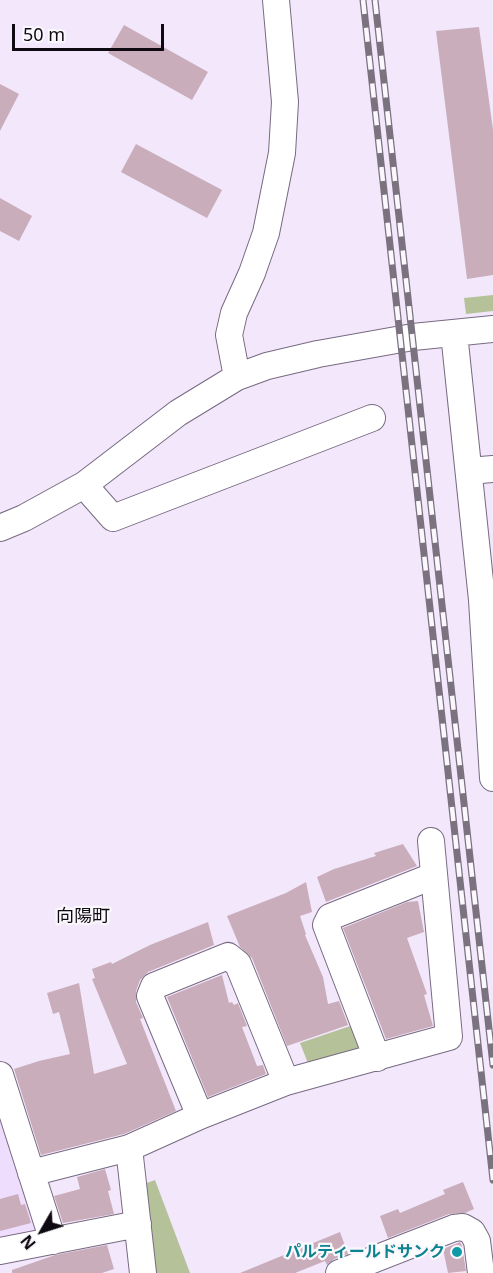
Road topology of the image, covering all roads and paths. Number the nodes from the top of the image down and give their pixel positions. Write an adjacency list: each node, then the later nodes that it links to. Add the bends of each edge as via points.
1 (276, 0): 4 (street, via 285,102 282,153 266,233 229,335)
2 (493, 329): 3 (street)
3 (454, 333): 4 (street, via 318,354); 6 (street)
4 (237, 377): 7 (street, via 178,413)
5 (372, 418): 7 (street, via 113,518)
6 (481, 470): 9 (street)
7 (84, 485): 8 (street)
8 (0, 528)
9 (488, 600): 10 (street)
10 (493, 776)
11 (430, 841): 12 (street)
12 (433, 876): 13 (street, via 449,1037); 13 (street, via 330,917 326,925)
13 (377, 1058): 15 (street)
14 (0, 1075): 18 (street)
15 (286, 1082): 16 (street); 16 (street, via 238,964 228,956 154,986 150,996)
16 (200, 1116): 17 (street)
17 (129, 1148): 18 (street); 19 (street)
18 (31, 1173): 20 (street)
19 (138, 1224): 20 (street); 22 (street)
20 (53, 1241): 21 (street)
21 (0, 1251)
22 (143, 1273)
23 (339, 1273): 24 (street, via 464,1227 477,1241)
24 (481, 1273)

